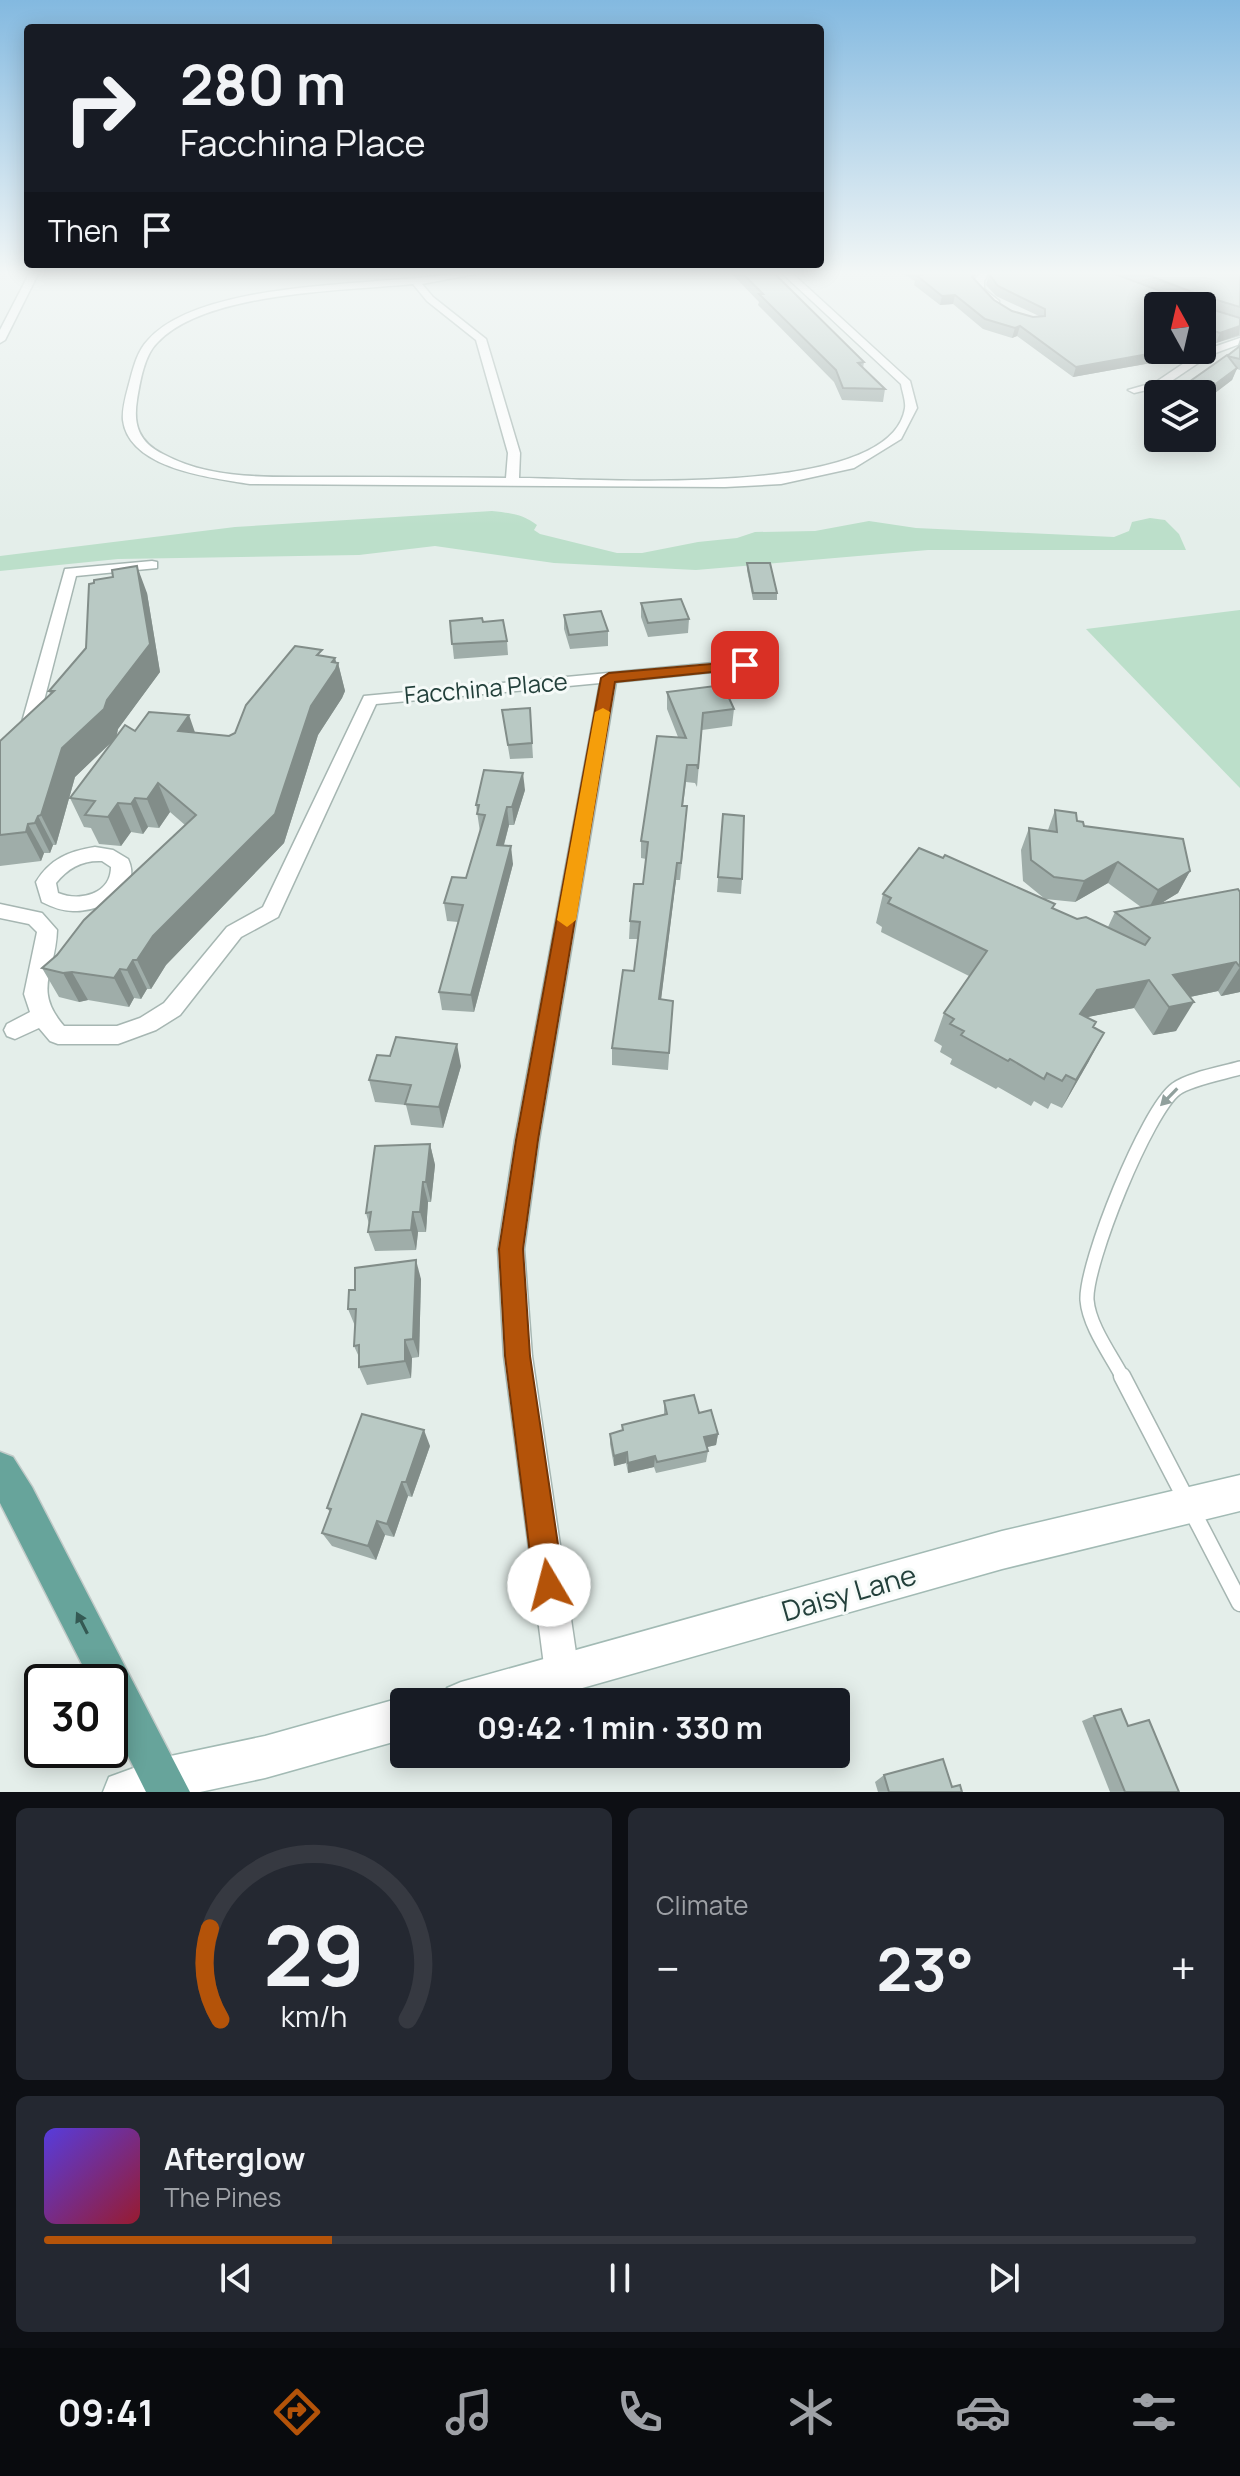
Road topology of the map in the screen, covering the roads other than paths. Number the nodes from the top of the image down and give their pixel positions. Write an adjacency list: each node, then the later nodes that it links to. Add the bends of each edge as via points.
1 (142, 358): 6 (street, via 128,421 136,441 196,472 250,480)
2 (486, 358): 6 (street, via 514,453)
3 (878, 358): 6 (street, via 906,383 911,408 897,436 850,465 781,480 725,483)
4 (1199, 358): 5 (street, via 1160,384)
5 (1134, 390)
6 (512, 482)
7 (152, 565): 10 (street, via 70,572 30,724)
8 (745, 665): 9 (street, Facchina Place)
9 (609, 678): 14 (street, Facchina Place, via 370,700 271,912 234,932 172,1009 118,1035 58,1035); 21 (street, via 511,1249 518,1356)
10 (0, 753)
11 (56, 903): 13 (street)
12 (0, 911): 13 (street)
13 (35, 918): 14 (street, via 47,930 48,943 33,999)
14 (40, 1017): 15 (street)
15 (15, 1030)
16 (1240, 1068): 19 (lane, one-way to 19, via 1177,1088 1160,1107 1108,1216 1087,1299 1090,1315)
17 (0, 1470): 24 (main road, one-way to 17, via 19,1500)
18 (1240, 1493): 19 (street, Daisy Lane)
19 (1189, 1506): 20 (lane); 21 (street, Daisy Lane, via 1002,1550)
20 (1240, 1603)
21 (562, 1673): 22 (street, Daisy Lane)
22 (510, 1688)
23 (390, 1722): 24 (street)
24 (151, 1788)

